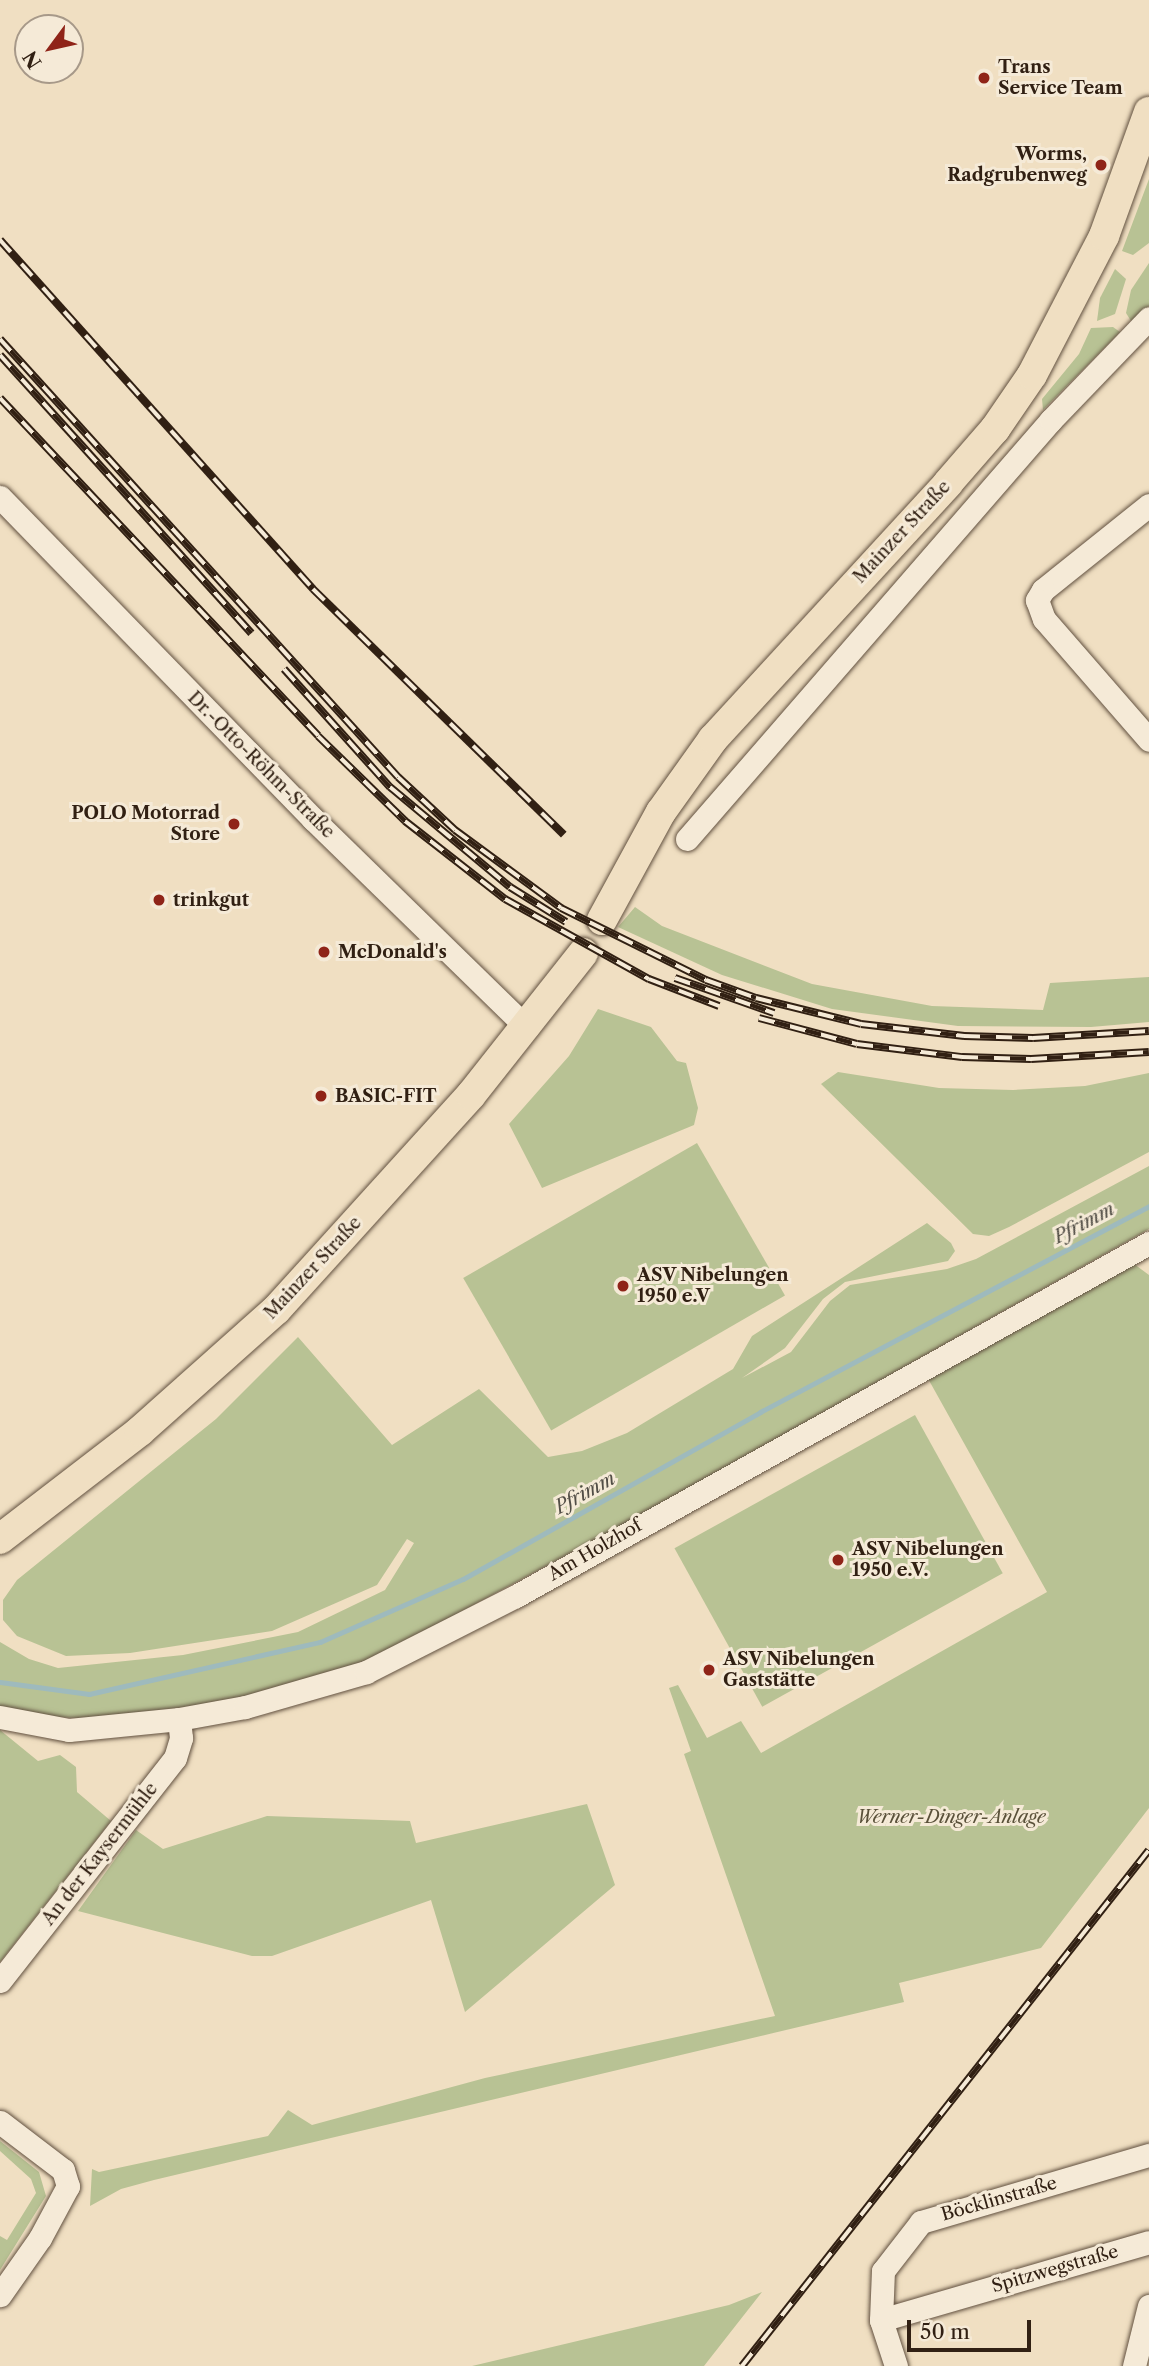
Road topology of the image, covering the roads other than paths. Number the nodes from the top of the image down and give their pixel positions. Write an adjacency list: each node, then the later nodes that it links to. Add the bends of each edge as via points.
1 (1149, 112): 7 (main road, Mainzer Straße, via 1104,236 1032,374 995,429 713,739 661,812)
2 (1149, 318): 6 (street, via 1051,420)
3 (0, 497): 9 (street, Dr.-Otto-Röhm-Straße, via 313,819)
4 (1149, 505): 5 (street, via 1043,590 1037,600 1044,619)
5 (1147, 735)
6 (687, 839)
7 (602, 920)
8 (583, 953): 9 (main road, Mainzer Straße)
9 (527, 1028): 11 (main road, Mainzer Straße, via 276,1310 140,1431)
10 (1149, 1243): 13 (street, Am Holzhof, via 408,1652 339,1682)
11 (0, 1539)
12 (0, 1717): 13 (street, Am Holzhof, via 69,1730)
13 (179, 1719): 14 (street, An der Kaysermühle, via 181,1738 175,1758)
14 (0, 1981)
15 (0, 2122): 18 (street, via 63,2170 68,2186 40,2238)
16 (1149, 2155): 20 (street, Böcklinstraße, via 921,2222 883,2271)
17 (1149, 2242): 20 (street, Spitzwegstraße)
18 (0, 2295)
19 (1149, 2306): 22 (street)
20 (881, 2320): 21 (street, Böcklinstraße)
21 (896, 2366)
22 (1135, 2366)

